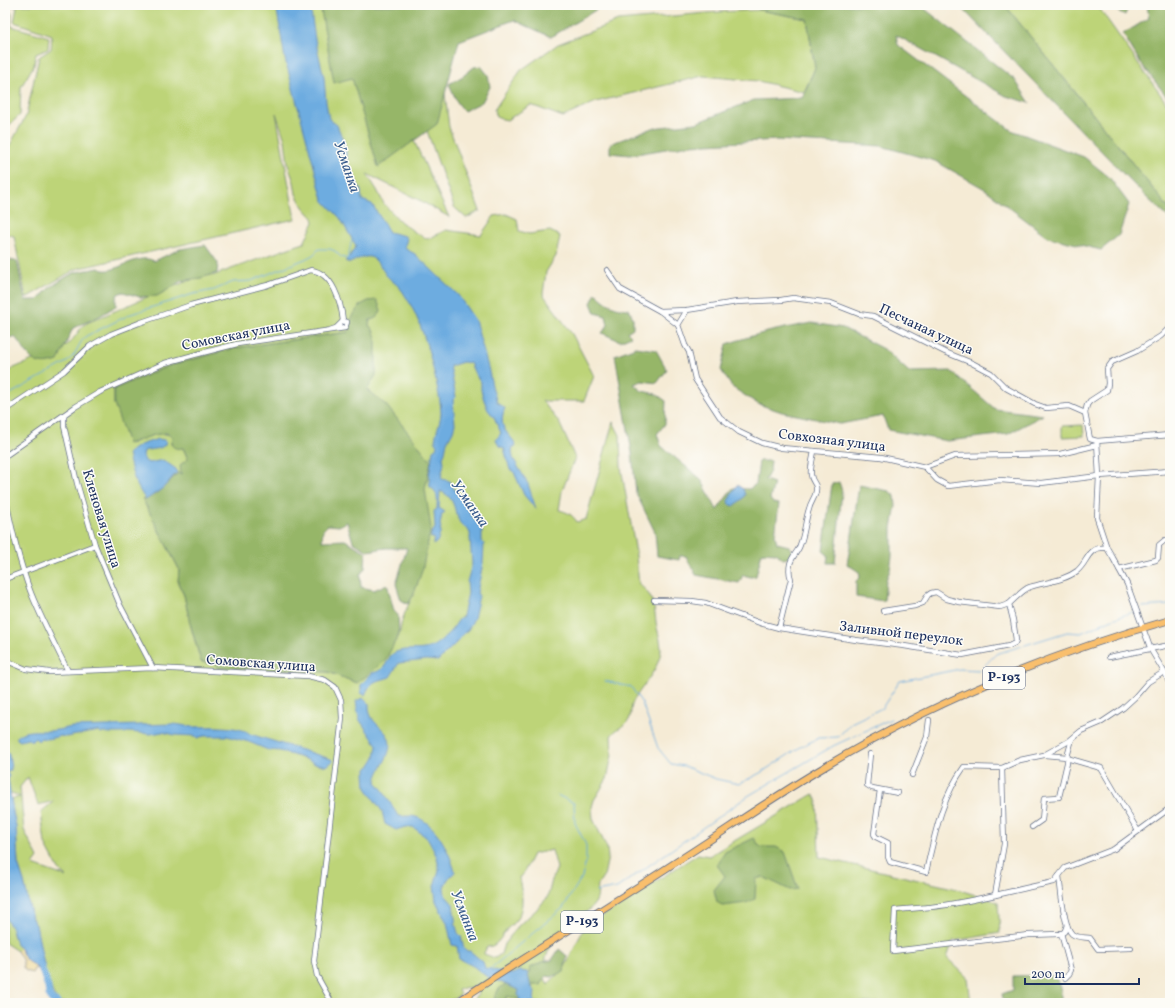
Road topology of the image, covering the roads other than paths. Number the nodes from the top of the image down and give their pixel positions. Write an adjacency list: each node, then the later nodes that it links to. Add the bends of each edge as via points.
1 (607, 270): 3 (street, via 620,288)
2 (687, 310): 3 (street, Песчаная улица); 4 (street); 7 (street, Песчаная улица, via 754,300 793,298 831,303 859,314 873,316 972,363 991,373 1006,388 1035,404 1046,408 1069,406)
3 (660, 311): 4 (street)
4 (678, 325): 11 (street, Совхозная улица, via 689,352 697,384 720,416 739,432 762,443)
5 (1170, 328): 7 (street, via 1137,351 1112,362 1107,369 1107,390 1090,401)
6 (5, 410): 8 (street, Сомовская улица, via 68,368 90,346 152,318 311,270 324,276 338,296 346,322 345,328 237,344 165,363 100,392)
7 (1085, 413): 10 (street, via 1090,439)
8 (64, 415): 12 (street, Сомовская улица); 18 (street, Кленовая улица, via 64,426)
9 (1170, 434): 10 (street, Совхозная улица)
10 (1097, 443): 13 (street, Совхозная улица, via 1060,454 955,456); 15 (street)
11 (814, 451): 13 (street, Совхозная улица, via 881,457); 28 (street, via 811,477 816,483 815,494 808,510 800,547 790,563 791,579)
12 (5, 456)
13 (925, 466): 15 (street, via 937,480 948,486 1000,480 1042,483)
14 (1170, 471): 15 (street)
15 (1099, 476): 19 (street, via 1097,518)
16 (5, 496): 21 (street)
17 (1170, 540): 20 (street, via 1165,540 1159,545 1156,560)
18 (95, 545): 21 (street); 33 (street, Кленовая улица, via 120,605)
19 (1107, 548): 20 (street); 24 (street, via 1099,547 1091,552 1077,570 1055,582 1029,587)
20 (1119, 569): 27 (street)
21 (24, 573): 22 (street); 34 (street, via 42,618)
22 (5, 579)
23 (654, 600): 28 (street, Заливной переулок, via 706,604)
24 (1009, 604): 25 (street, via 1000,607 958,602 936,592 930,592 923,603); 28 (street, Заливной переулок, via 1015,642 1009,646 962,655)
25 (883, 611)
26 (1170, 620): 27 (highway, Р-193)
27 (1143, 627): 30 (street); 56 (highway, Р-193, via 1015,673 900,725 780,794)
28 (779, 628)
29 (1170, 645): 30 (street)
30 (1151, 650): 31 (street); 35 (street)
31 (1109, 657)
32 (5, 660): 34 (street, Сомовская улица, via 32,670)
33 (153, 668): 34 (street, Сомовская улица); 57 (street, Сомовская улица, via 308,676 328,682 338,692 342,705 342,724 314,961 318,980)
34 (68, 671)
35 (1164, 672): 36 (street); 38 (street, via 1148,682 1123,708 1102,722 1081,731)
36 (1170, 685)
37 (929, 720): 43 (street, via 926,737)
38 (1072, 739): 40 (street); 41 (street)
39 (870, 754): 44 (street, via 867,785)
40 (1045, 754): 41 (street); 42 (street, via 1020,760)
41 (1067, 757): 47 (street, via 1059,797 1044,798 1042,820); 48 (street, via 1101,768)
42 (1002, 768): 44 (street, via 964,767 943,804 926,872 890,862 888,843 874,834); 50 (street, via 1004,844)
43 (912, 775)
44 (880, 790): 45 (street)
45 (898, 793)
46 (1170, 808): 48 (street)
47 (1032, 827)
48 (1138, 831): 49 (street, via 1114,849 1065,868)
49 (1059, 876): 50 (street, via 1054,882); 51 (street)
50 (995, 895): 52 (street, via 932,907 895,910 893,951)
51 (1067, 925): 52 (street); 53 (street, via 1072,933 1079,937 1090,938 1098,949)
52 (1061, 933): 54 (street, via 1071,970)
53 (1131, 948)
54 (1065, 978)
55 (1170, 996): 58 (street)
56 (458, 1002)
57 (332, 1003)
58 (1166, 1003)

